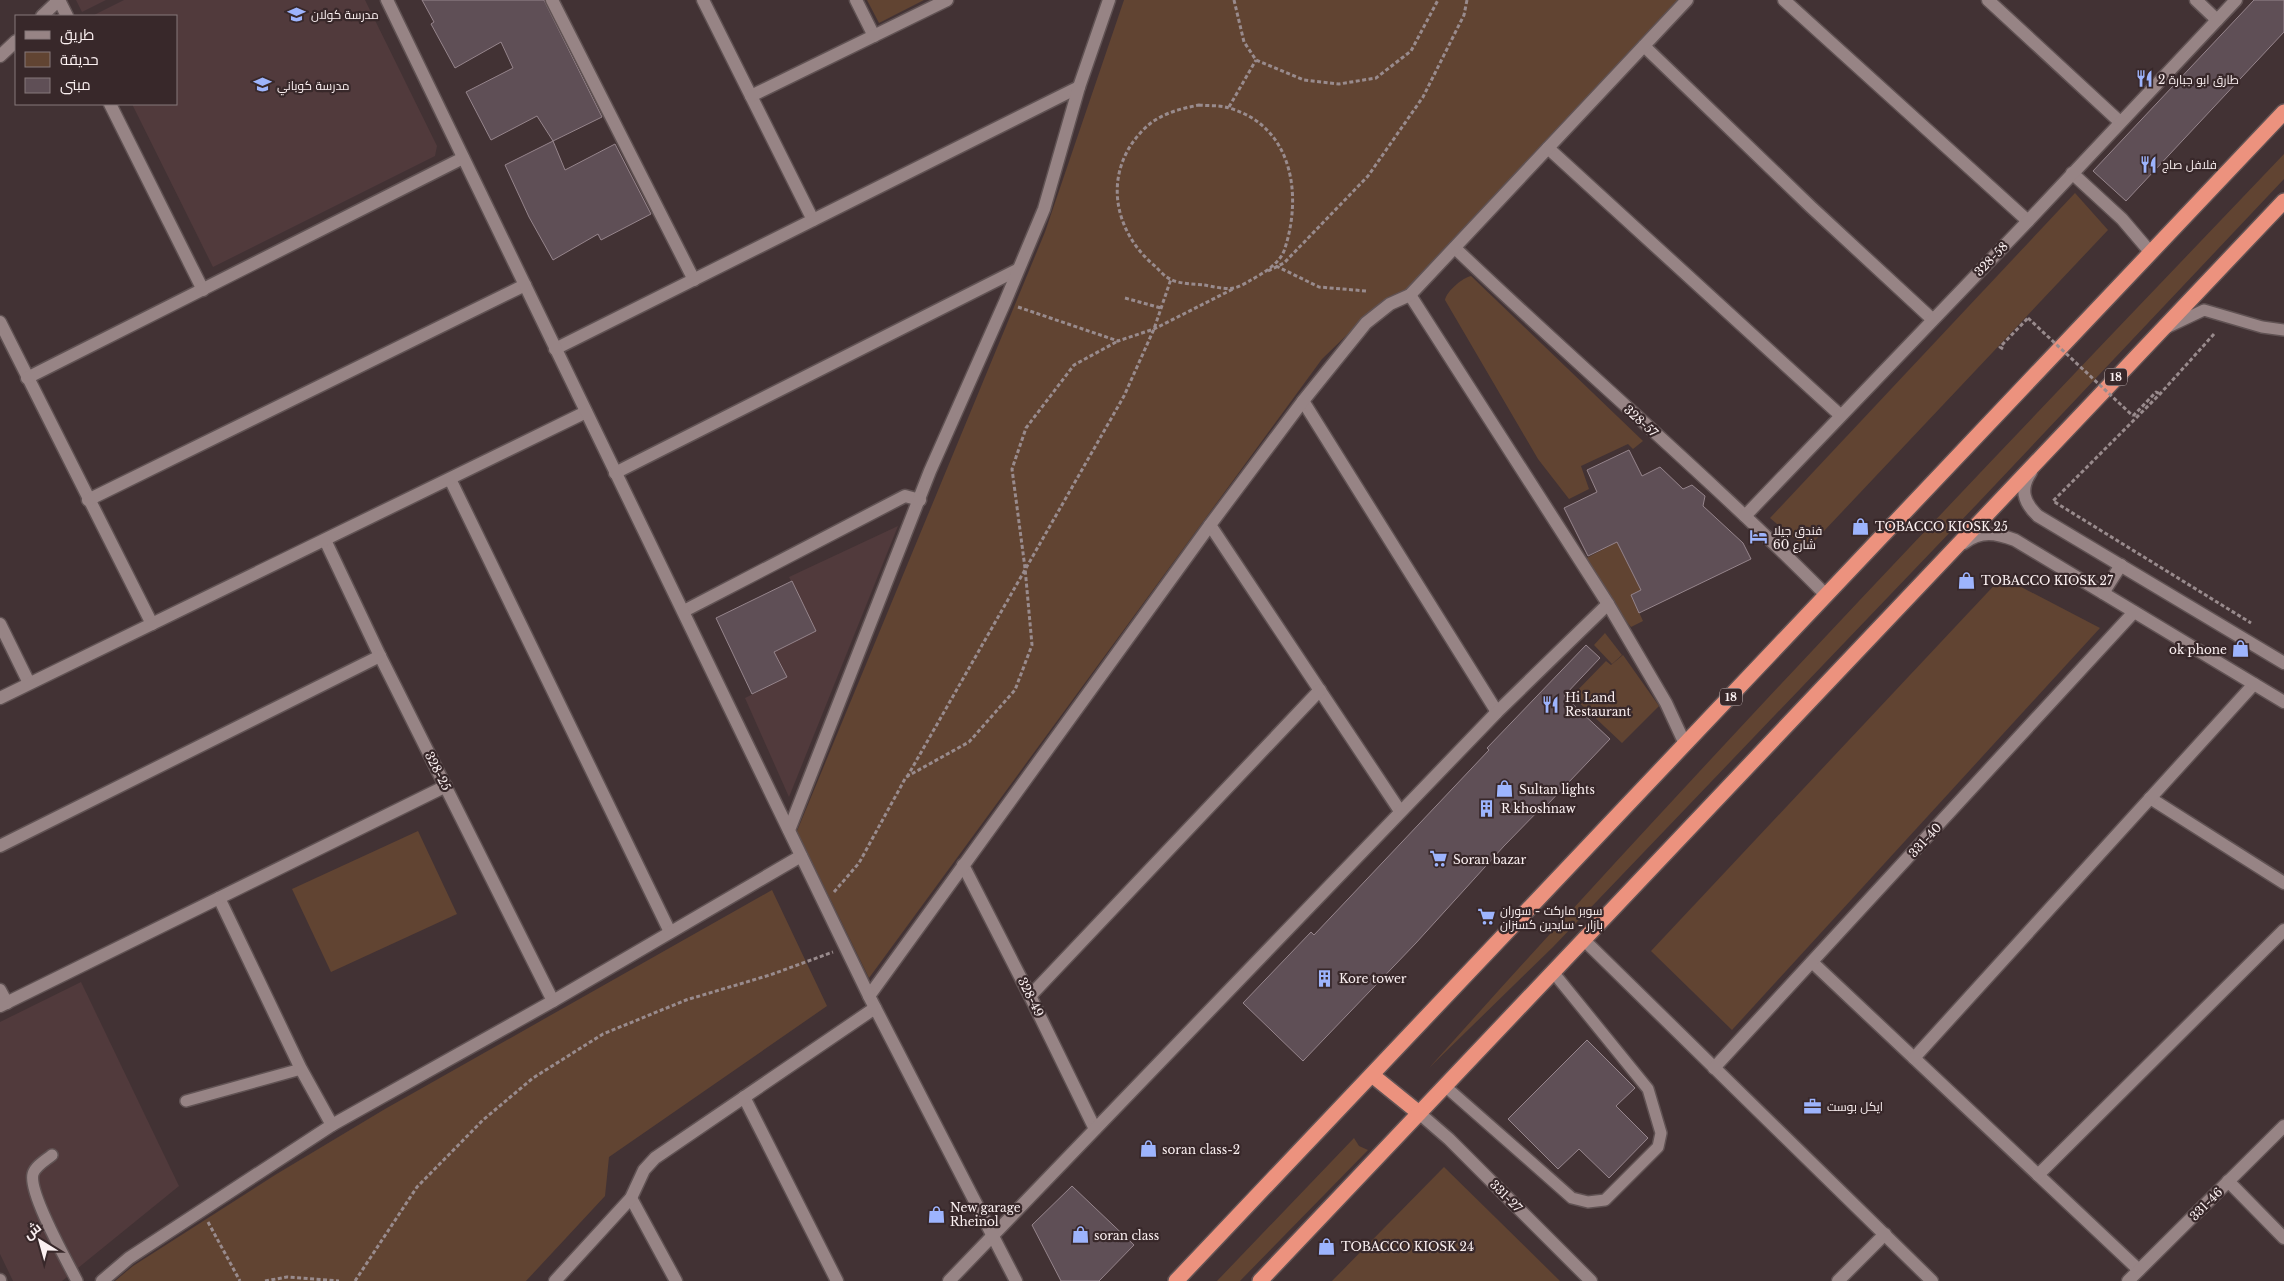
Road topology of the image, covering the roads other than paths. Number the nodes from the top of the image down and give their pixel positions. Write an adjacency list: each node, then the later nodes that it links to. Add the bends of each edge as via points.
1 (59, 0): 13 (street); 14 (street)
2 (387, 0): 26 (street)
3 (552, 0): 34 (street)
4 (703, 0): 21 (street)
5 (856, 0): 16 (street)
6 (947, 0): 16 (street)
7 (1110, 0): 20 (street)
8 (1687, 0): 18 (street)
9 (1784, 0): 30 (street)
10 (1988, 0): 24 (street)
11 (2196, 0): 15 (street)
12 (2236, 0): 15 (street, 328-58)
13 (43, 15)
14 (66, 15)
15 (2217, 20): 24 (street, 328-58)
16 (874, 36): 21 (street)
17 (15, 42): 19 (street)
18 (1644, 46): 25 (street); 38 (street)
19 (0, 56)
20 (1079, 87): 29 (street); 33 (street, via 1044,210)
21 (752, 96): 29 (street)
22 (110, 105): 36 (street)
23 (2284, 112): 32 (highway, 18)
24 (2120, 122): 27 (street, 328-58)
25 (1548, 148): 31 (street); 46 (street)
26 (463, 158): 35 (street); 36 (street)
27 (2072, 173): 30 (street, 328-58); 32 (street, via 2122,219)
28 (2284, 201): 41 (highway, 18)
29 (813, 220): 34 (street)
30 (2028, 221): 38 (street, 328-58)
31 (1455, 248): 37 (street); 52 (street, 328-57)
32 (2151, 253): 58 (highway, 18)
33 (1017, 270): 48 (street); 51 (street)
34 (694, 280): 42 (street)
35 (525, 285): 42 (street); 50 (street)
36 (203, 290): 43 (street)
37 (1410, 295): 44 (street, via 1390,304 1366,323); 59 (street)
38 (1932, 319): 46 (street, 328-58)
39 (0, 322): 43 (street)
40 (2284, 330): 41 (lane, via 2204,310)
41 (2158, 332): 47 (highway, 18)
42 (555, 349): 45 (street)
43 (27, 378): 50 (street)
44 (1303, 401): 53 (street); 71 (street)
45 (586, 412): 48 (street); 49 (street)
46 (1840, 415): 52 (street, 328-58)
47 (2042, 456): 55 (highway, 18); 56 (street, via 2028,475 2024,488 2029,508)
48 (615, 473): 60 (street)
49 (450, 479): 54 (street); 83 (street)
50 (88, 500): 63 (street)
51 (920, 500): 60 (street, via 905,496); 76 (street)
52 (1745, 516): 58 (street, 328-57)
53 (1210, 524): 68 (street); 79 (street)
54 (325, 540): 63 (street); 64 (street, 328-25)
55 (1948, 555): 57 (street, via 1966,541 1982,534 1996,533 2015,540); 84 (highway, 18)
56 (2121, 565): 57 (street); 65 (street)
57 (2103, 593): 61 (street)
58 (1826, 596): 72 (highway, 18)
59 (1608, 604): 71 (street); 72 (street, via 1666,703)
60 (684, 611): 76 (street)
61 (2134, 612): 67 (street); 85 (street, 331-40)
62 (0, 624): 66 (street)
63 (152, 624): 66 (street)
64 (380, 656): 73 (street, 328-25); 77 (street)
65 (2284, 663)
66 (29, 683): 69 (street)
67 (2254, 684): 70 (street); 74 (street)
68 (1320, 690): 75 (street); 89 (street)
69 (0, 698)
70 (2284, 702)
71 (1497, 712): 75 (street)
72 (1685, 744): 96 (highway, 18)
73 (446, 786): 81 (street); 90 (street, 328-25)
74 (2150, 798): 80 (street); 93 (street)
75 (1400, 811): 103 (street)
76 (789, 830): 78 (street)
77 (0, 846)
78 (801, 856): 83 (street); 88 (street)
79 (963, 865): 88 (street); 89 (street, 328-49)
80 (2284, 883)
81 (219, 898): 91 (street); 95 (street)
82 (2284, 930): 105 (street)
83 (670, 932): 90 (street)
84 (1583, 939): 86 (highway, 18); 94 (street)
85 (1812, 962): 93 (street); 94 (street, 331-40)
86 (1552, 972): 97 (highway, 18); 97 (lane, via 1648,1089 1661,1132 1658,1147 1605,1200 1588,1202 1572,1198)
87 (0, 990): 91 (street)
88 (869, 996): 92 (street)
89 (1030, 996): 103 (street, 328-49)
90 (553, 1001): 101 (street)
91 (3, 1005)
92 (875, 1008): 98 (street); 109 (street)
93 (1914, 1058): 105 (street)
94 (1714, 1068): 108 (street)
95 (301, 1069): 99 (lane); 101 (street)
96 (1372, 1075): 100 (highway); 119 (highway, 18)
97 (1445, 1086): 100 (highway, 18)
98 (744, 1097): 107 (street, via 655,1158 644,1170); 116 (street)
99 (186, 1101)
100 (1419, 1113): 120 (highway, 18); 121 (street, 331-27)
101 (332, 1125): 113 (street, via 128,1258)
102 (2284, 1126): 106 (street, 331-46)
103 (1095, 1129): 109 (street)
104 (52, 1155): 112 (lane, via 32,1174 33,1192)
105 (2038, 1175): 111 (street)
106 (2228, 1181): 110 (street); 111 (street, 331-46)
107 (631, 1198): 114 (street); 115 (street)
108 (1885, 1234): 122 (street); 123 (street)
109 (993, 1236): 117 (street); 118 (street)
110 (2284, 1238)
111 (2139, 1270): 124 (street, 331-46)
112 (77, 1281)
113 (102, 1281)
114 (555, 1281)
115 (676, 1281)
116 (837, 1281)
117 (949, 1281)
118 (1016, 1281)
119 (1176, 1281)
120 (1260, 1281)
121 (1591, 1281)
122 (1838, 1281)
123 (1932, 1281)
124 (2128, 1281)

